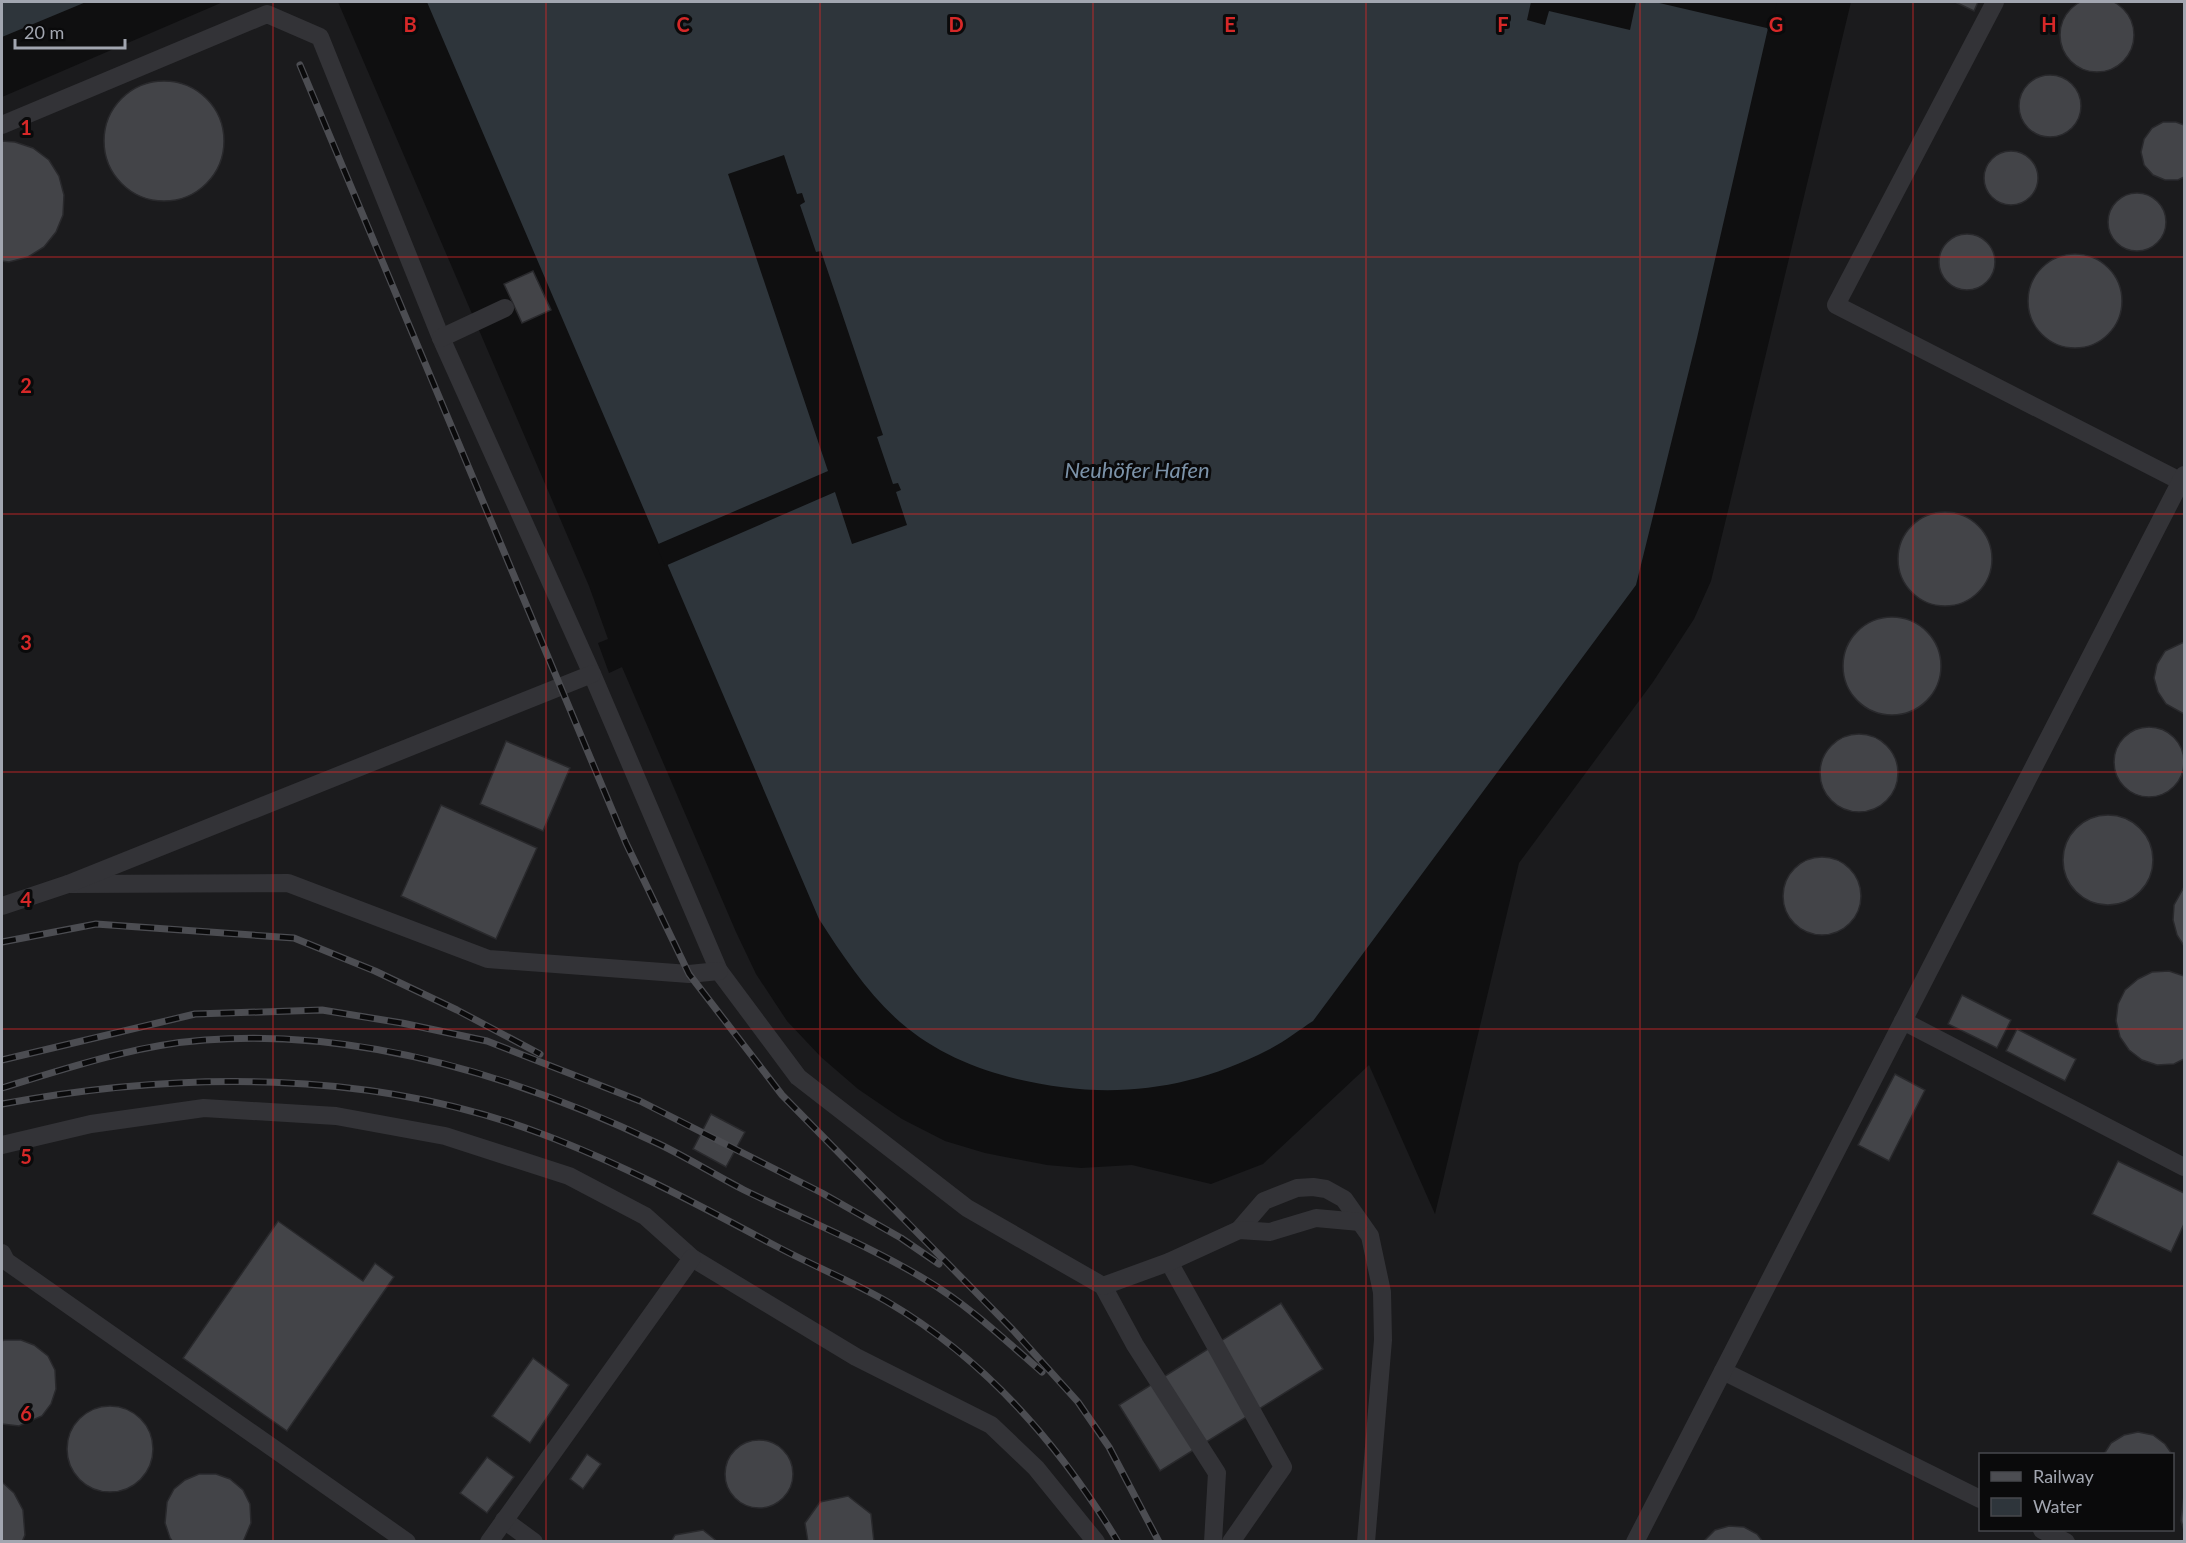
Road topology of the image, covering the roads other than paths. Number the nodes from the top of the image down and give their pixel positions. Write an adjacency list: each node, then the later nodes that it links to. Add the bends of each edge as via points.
1 (1995, 2): 5 (lane, via 1836,305)
2 (2, 126): 4 (lane, via 267,14 320,37)
3 (505, 308): 4 (lane)
4 (441, 338): 6 (lane)
5 (2183, 480): 10 (lane)
6 (592, 674): 7 (lane); 9 (lane)
7 (68, 884): 8 (lane); 9 (lane, via 288,883 488,959 689,974)
8 (2, 906)
9 (719, 971): 18 (lane, via 798,1077 967,1208)
10 (1903, 1021): 12 (lane); 19 (lane)
11 (2, 1145): 16 (lane, via 91,1124 204,1108 336,1116 445,1136 569,1176 645,1216)
12 (2184, 1167)
13 (1360, 1221): 14 (lane, via 1316,1218 1270,1232); 14 (lane, via 1344,1199 1326,1189 1297,1188 1264,1201); 29 (lane, via 1375,1251 1383,1309)
14 (1239, 1230): 17 (lane)
15 (2, 1253): 23 (lane, via 6,1261)
16 (692, 1258): 21 (lane); 26 (lane, via 856,1357 992,1425 1036,1468)
17 (1169, 1262): 18 (lane); 28 (lane, via 1283,1467)
18 (1103, 1286): 27 (lane, via 1135,1345 1217,1473)
19 (1723, 1371): 20 (lane); 30 (lane)
20 (1979, 1499)
21 (504, 1520): 24 (lane); 25 (lane)
22 (2044, 1531): 31 (lane)
23 (407, 1542)
24 (489, 1542)
25 (534, 1542)
26 (1096, 1542)
27 (1213, 1542)
28 (1231, 1542)
29 (1366, 1542)
30 (1635, 1542)
31 (2066, 1542)

